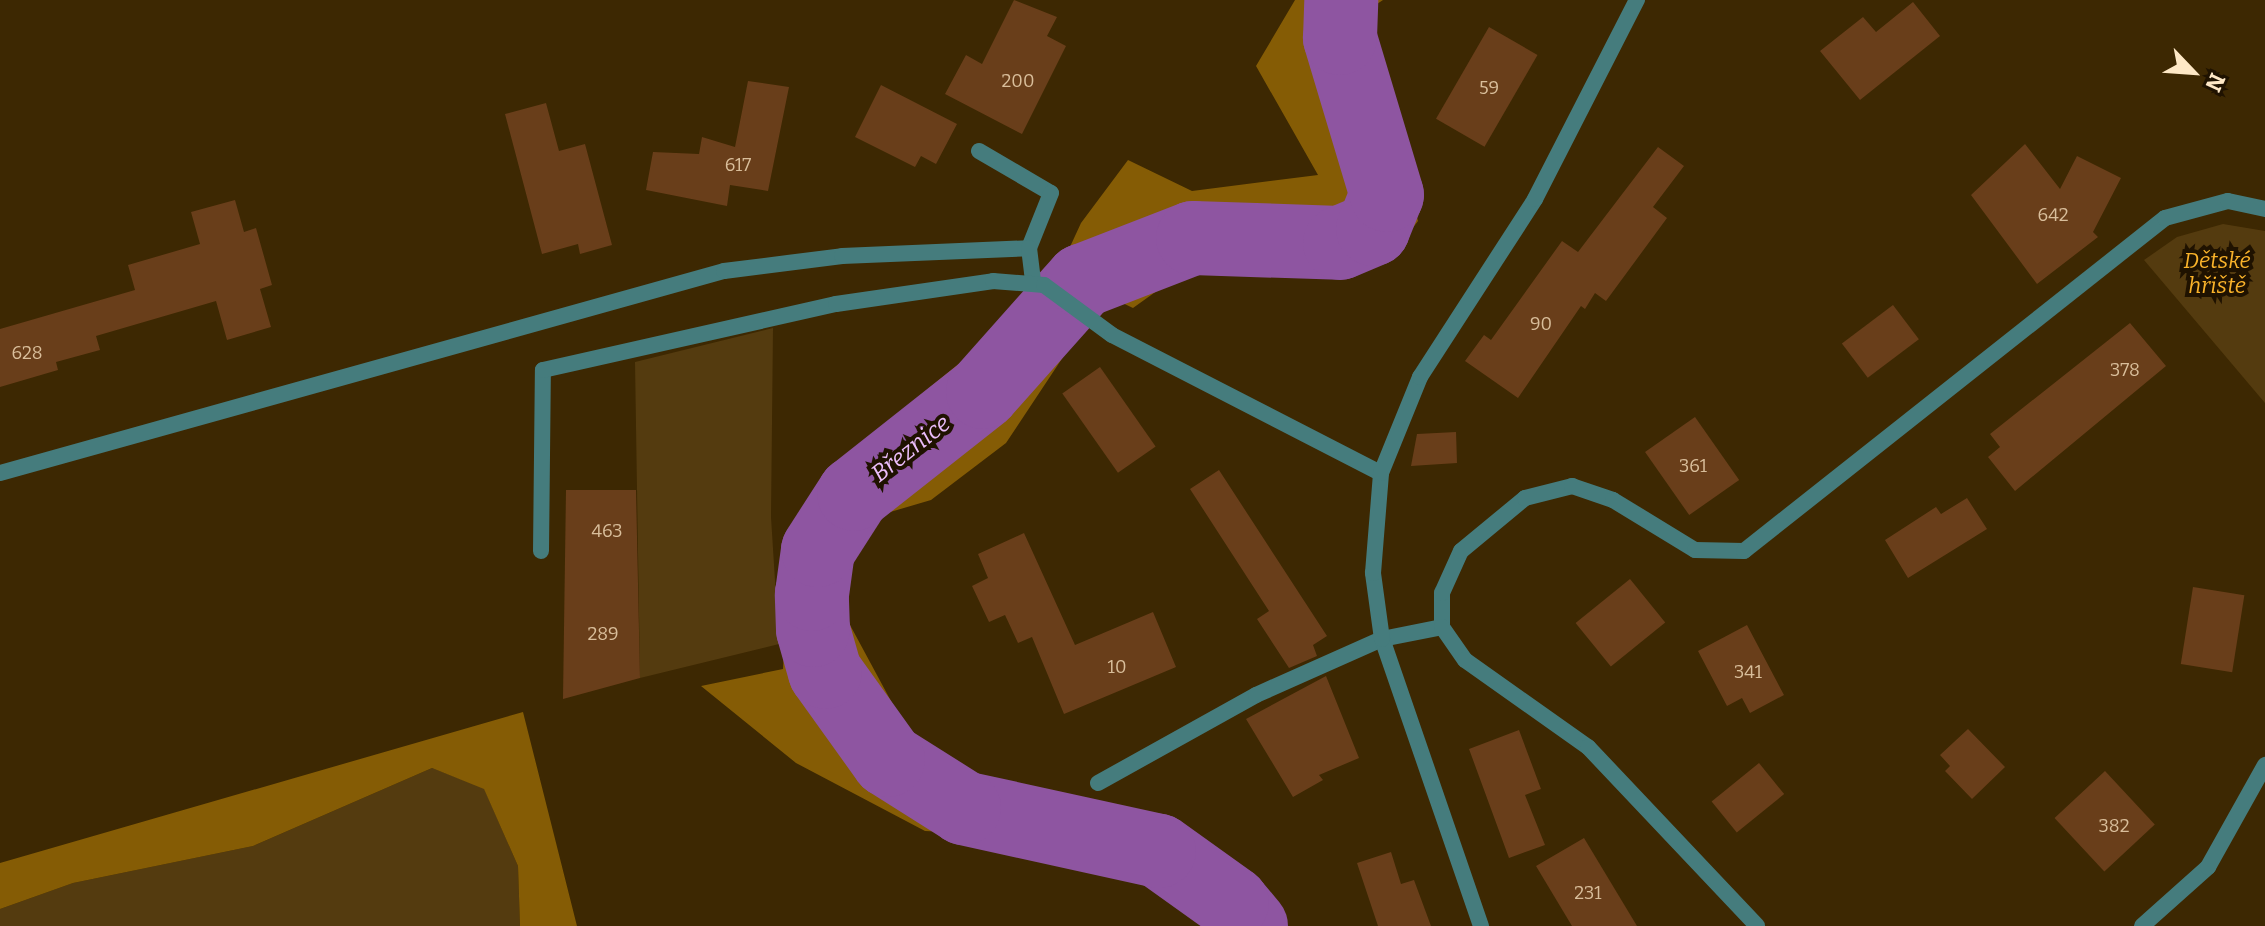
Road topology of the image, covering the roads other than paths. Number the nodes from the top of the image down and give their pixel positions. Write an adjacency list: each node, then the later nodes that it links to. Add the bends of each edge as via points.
1 (1637, 0): 7 (street, via 1535,199 1420,377)
2 (979, 151): 4 (street, via 1051,193)
3 (2265, 209): 9 (street, via 2228,201 2165,218 1744,551 1695,550 1581,488 1551,487 1525,498 1461,551 1442,593)
4 (1029, 248): 5 (street); 6 (street, via 842,256 724,271)
5 (1038, 283): 7 (street, via 1091,322 1320,447); 8 (street, via 935,287 836,304 543,370)
6 (0, 473)
7 (1381, 473): 10 (street, via 1373,573)
8 (541, 551)
9 (1442, 627): 10 (street); 14 (street, via 1465,660 1588,747)
10 (1382, 639): 12 (street, via 1256,695); 13 (street)
11 (2265, 765): 15 (street, via 2208,867)
12 (1098, 783)
13 (1481, 926)
14 (1757, 926)
15 (2142, 926)

